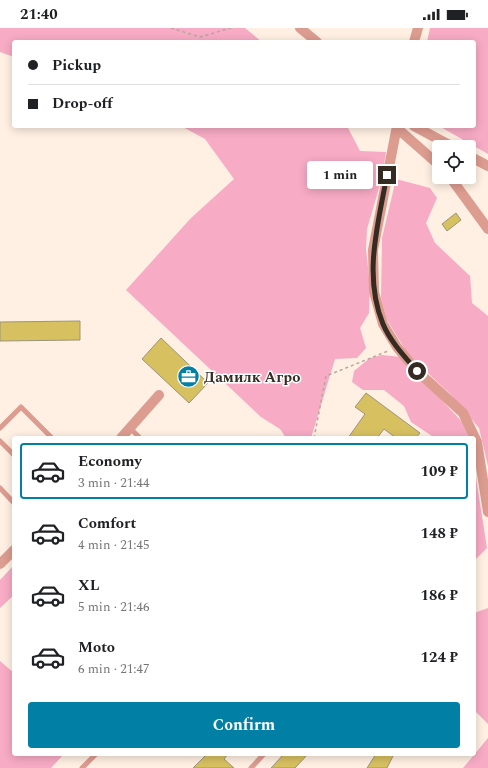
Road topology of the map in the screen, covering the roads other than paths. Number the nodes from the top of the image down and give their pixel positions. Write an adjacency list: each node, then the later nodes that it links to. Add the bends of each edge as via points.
1 (300, 28): 3 (street)
2 (418, 28): 4 (street)
3 (315, 40)
4 (415, 40)
5 (397, 128): 20 (street, via 373,250 374,292 383,324 397,347 417,371 463,413)
6 (398, 128): 9 (street)
7 (418, 128): 8 (street)
8 (440, 140)
9 (432, 159)
10 (476, 160): 11 (street)
11 (488, 166)
12 (455, 184): 13 (street)
13 (488, 228)
14 (159, 395): 16 (street)
15 (0, 428): 17 (lane, via 21,407)
16 (130, 428): 18 (street); 19 (lane)
17 (50, 436)
18 (123, 436)
19 (138, 436)
20 (474, 436)
21 (476, 440): 26 (street)
22 (0, 441): 23 (lane)
23 (12, 453)
24 (0, 488): 25 (lane)
25 (12, 501)
26 (488, 512)
27 (12, 552): 28 (street)
28 (1, 560)
29 (94, 756): 31 (lane)
30 (262, 756): 32 (lane)
31 (82, 768)
32 (251, 768)

